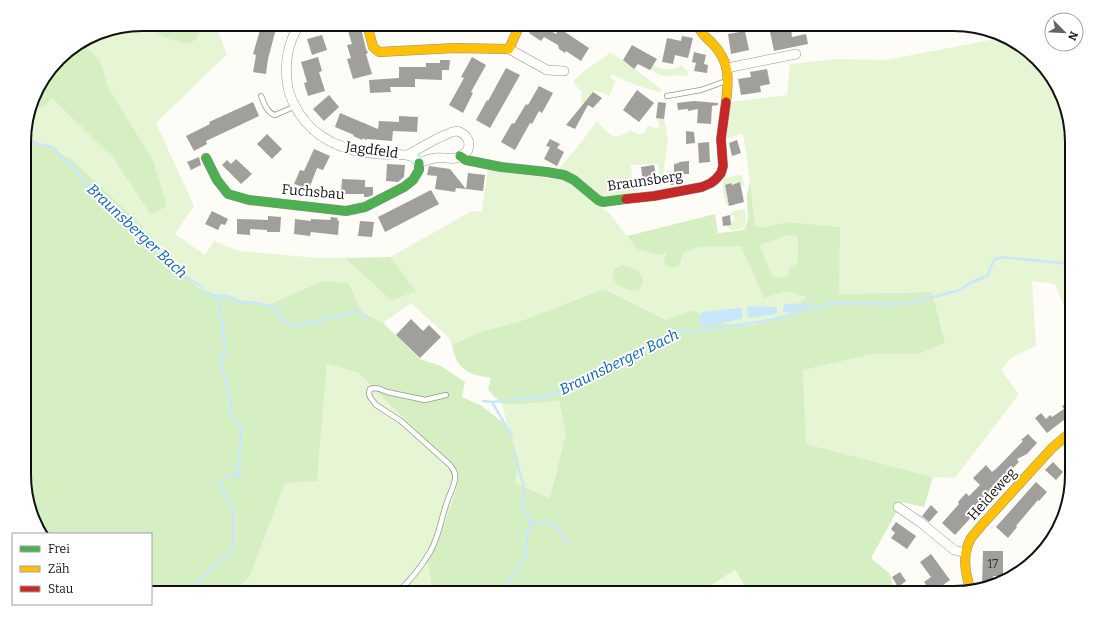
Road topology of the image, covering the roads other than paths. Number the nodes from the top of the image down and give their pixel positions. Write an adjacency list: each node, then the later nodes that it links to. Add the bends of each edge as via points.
1 (296, 31): 12 (street, Jagdfeld, via 290,43 286,67 289,93)
2 (369, 31): 5 (street, via 373,47 379,52 455,48)
3 (517, 31): 5 (street)
4 (699, 31): 7 (street, Braunsberg, via 717,50)
5 (509, 49): 8 (street, via 547,70)
6 (796, 54): 7 (street)
7 (727, 68): 9 (street, Braunsberg)
8 (564, 72)
9 (727, 80): 11 (lane, via 701,90); 14 (street, Braunsberg, via 721,140 723,168 712,183 702,187 603,202 564,175 501,167 466,160)
10 (261, 96): 12 (lane, via 269,112 275,115)
11 (667, 96)
12 (296, 106): 13 (street, Jagdfeld, via 304,121 332,143 352,150)
13 (408, 155): 14 (street, Jagdfeld, via 457,131 466,136 469,142 468,150); 16 (street, Jagdfeld)
14 (460, 156): 16 (street, via 452,159 432,158)
15 (206, 158): 16 (street, Fuchsbau, via 217,180 228,194 249,200 346,210 365,208 404,187 413,180)
16 (419, 163)
17 (446, 395): 22 (lane, via 425,400 375,388 370,389 369,393 376,405 401,421 450,465 455,474 434,544 417,572)
18 (1065, 437): 20 (street, Heideweg, via 981,526)
19 (898, 507): 20 (street, via 954,550)
20 (966, 553): 21 (street, Heideweg)
21 (969, 585)
22 (404, 586)

